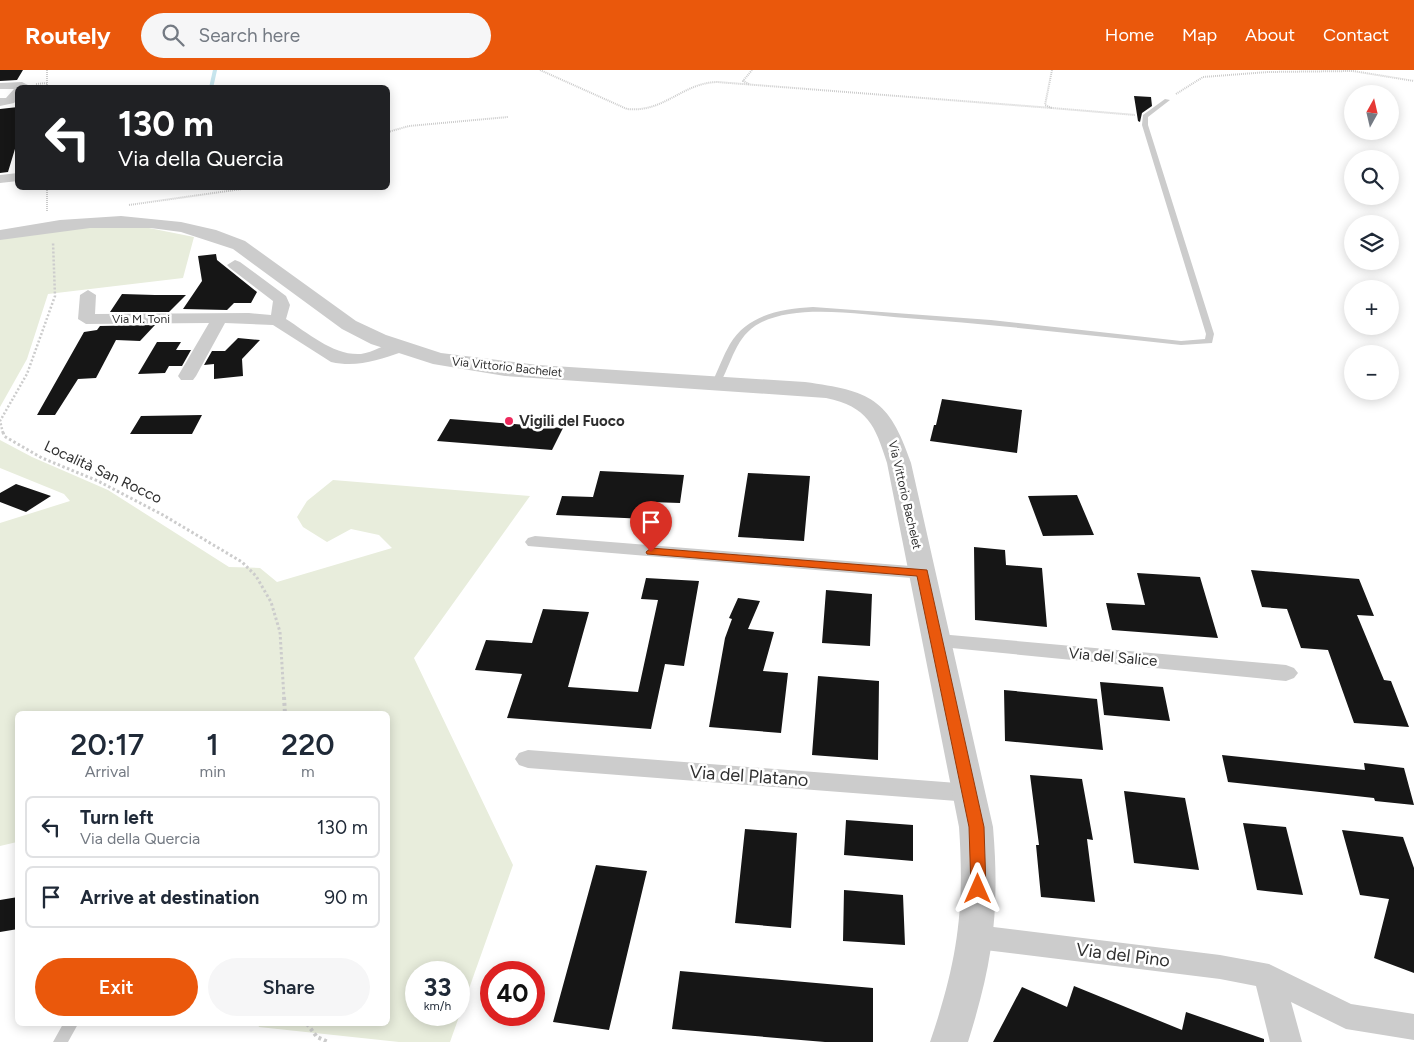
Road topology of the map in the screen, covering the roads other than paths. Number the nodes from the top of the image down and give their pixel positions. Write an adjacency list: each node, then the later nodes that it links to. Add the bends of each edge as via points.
1 (15, 85): 2 (street)
2 (0, 86)
3 (15, 94): 5 (street, via 10,102)
4 (1167, 100): 15 (lane, via 1145,116 1145,125 1210,334 1209,341 1172,342 912,316 813,309 786,311 759,321 740,334)
5 (0, 102)
6 (15, 178): 7 (street)
7 (0, 179)
8 (0, 234): 13 (street, Via Vittorio Bachelet, via 106,222 156,223 200,230 253,255 348,325)
9 (235, 266): 12 (street, via 280,299 281,311)
10 (88, 295): 11 (street, Via M. Toni, via 86,319)
11 (220, 318): 12 (street, Via M. Toni); 14 (street)
12 (277, 321): 13 (street, Via M. Toni, via 337,358 364,359)
13 (396, 348): 15 (street, Via Vittorio Bachelet, via 428,357 486,366)
14 (187, 376)
15 (716, 383): 17 (street, Via Vittorio Bachelet, via 827,392 874,409 891,434)
16 (535, 542): 17 (street)
17 (923, 573): 18 (street, Via Vittorio Bachelet)
18 (939, 641): 19 (street, Via del Salice); 21 (street, Via Vittorio Bachelet)
19 (1286, 673)
20 (528, 758): 21 (street, Via del Platano)
21 (970, 793): 22 (street, Via Vittorio Bachelet, via 979,873)
22 (977, 937): 23 (street, Via del Pino); 27 (street, Via Vittorio Bachelet, via 966,988)
23 (1268, 976): 25 (street, Via del Pino, via 1346,1016); 28 (street)
24 (69, 1026): 26 (lane)
25 (1414, 1027)
26 (60, 1042)
27 (949, 1042)
28 (1286, 1042)

